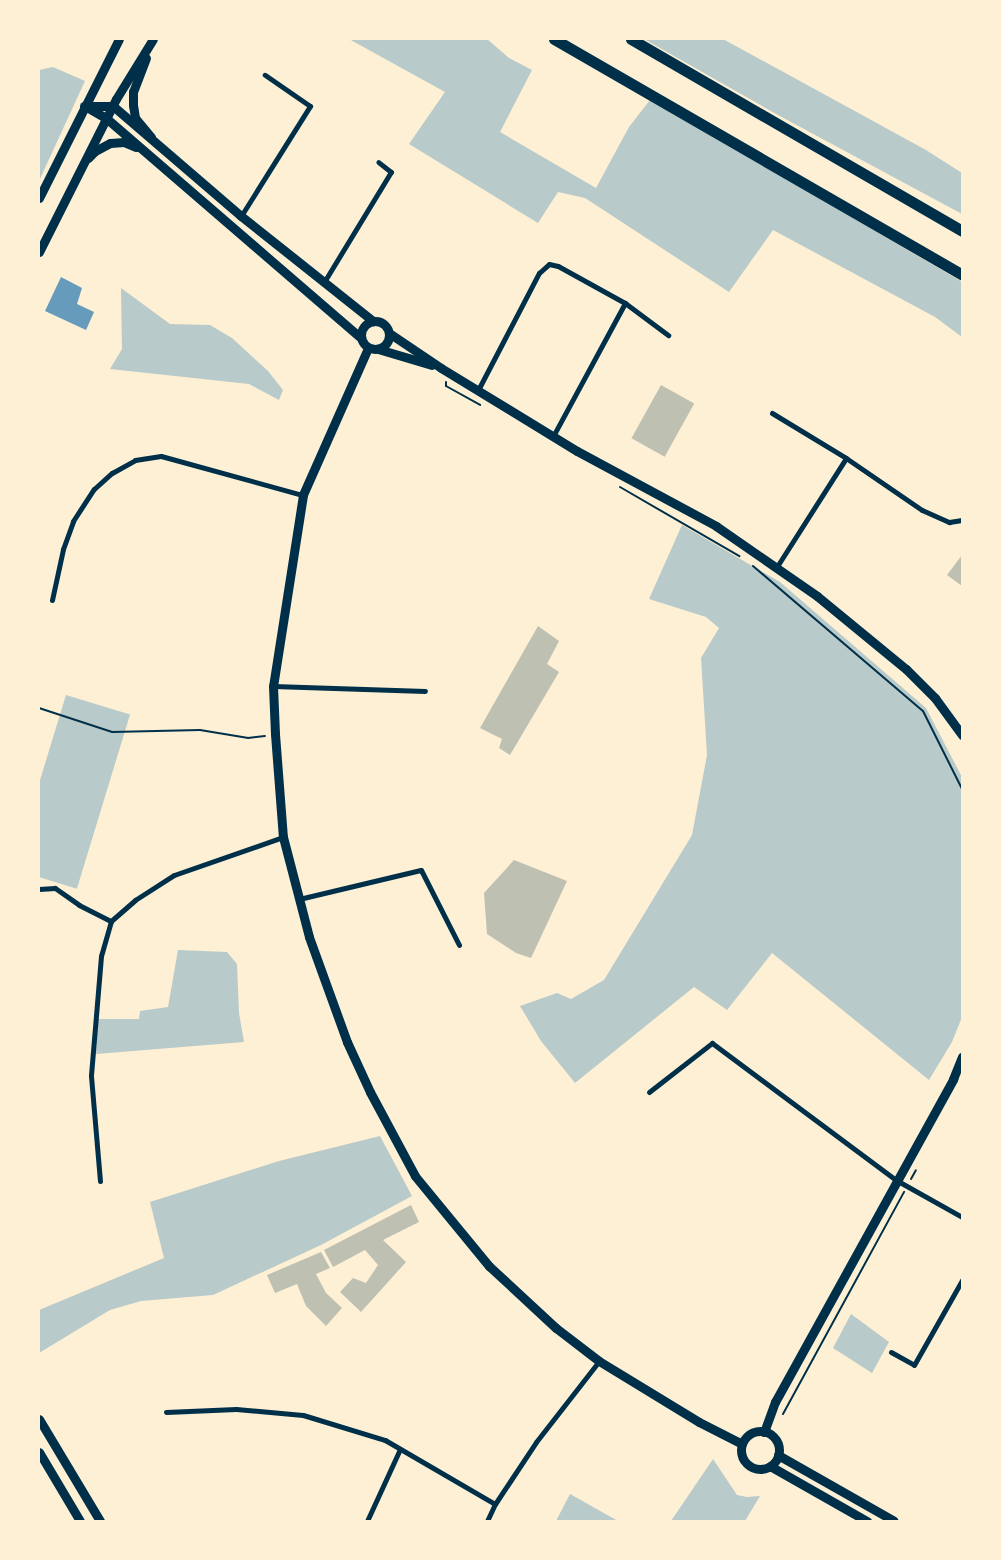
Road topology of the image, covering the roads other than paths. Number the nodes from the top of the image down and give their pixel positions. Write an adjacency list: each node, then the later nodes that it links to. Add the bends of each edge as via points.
1 (119, 39): 6 (street)
2 (153, 39): 7 (street); 9 (street, via 133,92 135,118)
3 (554, 39): 19 (highway)
4 (631, 39): 17 (highway)
5 (265, 75): 16 (street, via 310,106)
6 (84, 106): 7 (street); 8 (street); 15 (street)
7 (113, 106): 8 (street); 9 (street)
8 (106, 118): 10 (street); 13 (street)
9 (151, 137): 11 (street)
10 (136, 147): 13 (street, via 124,142 110,143 95,151); 14 (street)
11 (174, 160): 14 (street, via 168,159 163,163); 16 (street)
12 (378, 162): 20 (street, via 391,172)
13 (82, 164): 18 (street)
14 (164, 170): 25 (street)
15 (39, 198)
16 (241, 216): 20 (street)
17 (962, 231)
18 (39, 252)
19 (962, 275)
20 (324, 282): 22 (street)
21 (625, 302): 24 (street); 28 (street, via 549,264 539,272); 30 (street)
22 (373, 321): 23 (street, via 385,325); 25 (street, via 365,325)
23 (389, 333): 26 (street, via 388,341); 27 (street)
24 (668, 335)
25 (361, 338): 26 (street)
26 (373, 349): 27 (street); 32 (street)
27 (442, 368): 28 (street)
28 (478, 390): 30 (street)
29 (772, 413): 31 (street)
30 (553, 436): 34 (street, via 716,526)
31 (846, 458): 33 (street, via 922,510 948,522); 34 (street)
32 (303, 495): 35 (street, via 162,456 136,460 112,473 94,489 73,521 63,548); 36 (street)
33 (962, 520)
34 (776, 568): 38 (street, via 817,596 906,668 935,698)
35 (52, 600)
36 (273, 686): 37 (street); 39 (street)
37 (425, 691)
38 (962, 736)
39 (283, 837): 41 (street); 42 (street, via 174,875 135,900)
40 (39, 889): 42 (street, via 54,888)
41 (298, 899): 43 (street, via 421,870); 51 (street, via 347,1042 415,1176 489,1266 556,1328)
42 (111, 921): 47 (street, via 101,956 91,1075)
43 (459, 945)
44 (962, 1057): 46 (street)
45 (649, 1092): 46 (street, via 712,1043)
46 (896, 1180): 48 (street); 54 (street, via 775,1402)
47 (100, 1181)
48 (962, 1217)
49 (962, 1280): 50 (street, via 914,1365)
50 (891, 1352)
51 (600, 1361): 55 (street, via 699,1422); 60 (street, via 536,1442)
52 (166, 1412): 56 (street, via 236,1409 303,1415 386,1440)
53 (39, 1419): 62 (street)
54 (764, 1432): 55 (street, via 753,1433); 58 (street, via 774,1438)
55 (742, 1444): 59 (street, via 741,1454 749,1466 760,1469)
56 (400, 1449): 60 (street); 63 (street)
57 (39, 1452): 61 (street)
58 (778, 1455): 59 (street); 66 (street)
59 (770, 1466): 65 (street)
60 (495, 1504): 64 (street)
61 (80, 1521)
62 (100, 1521)
63 (367, 1521)
64 (487, 1521)
65 (866, 1521)
66 (894, 1521)

